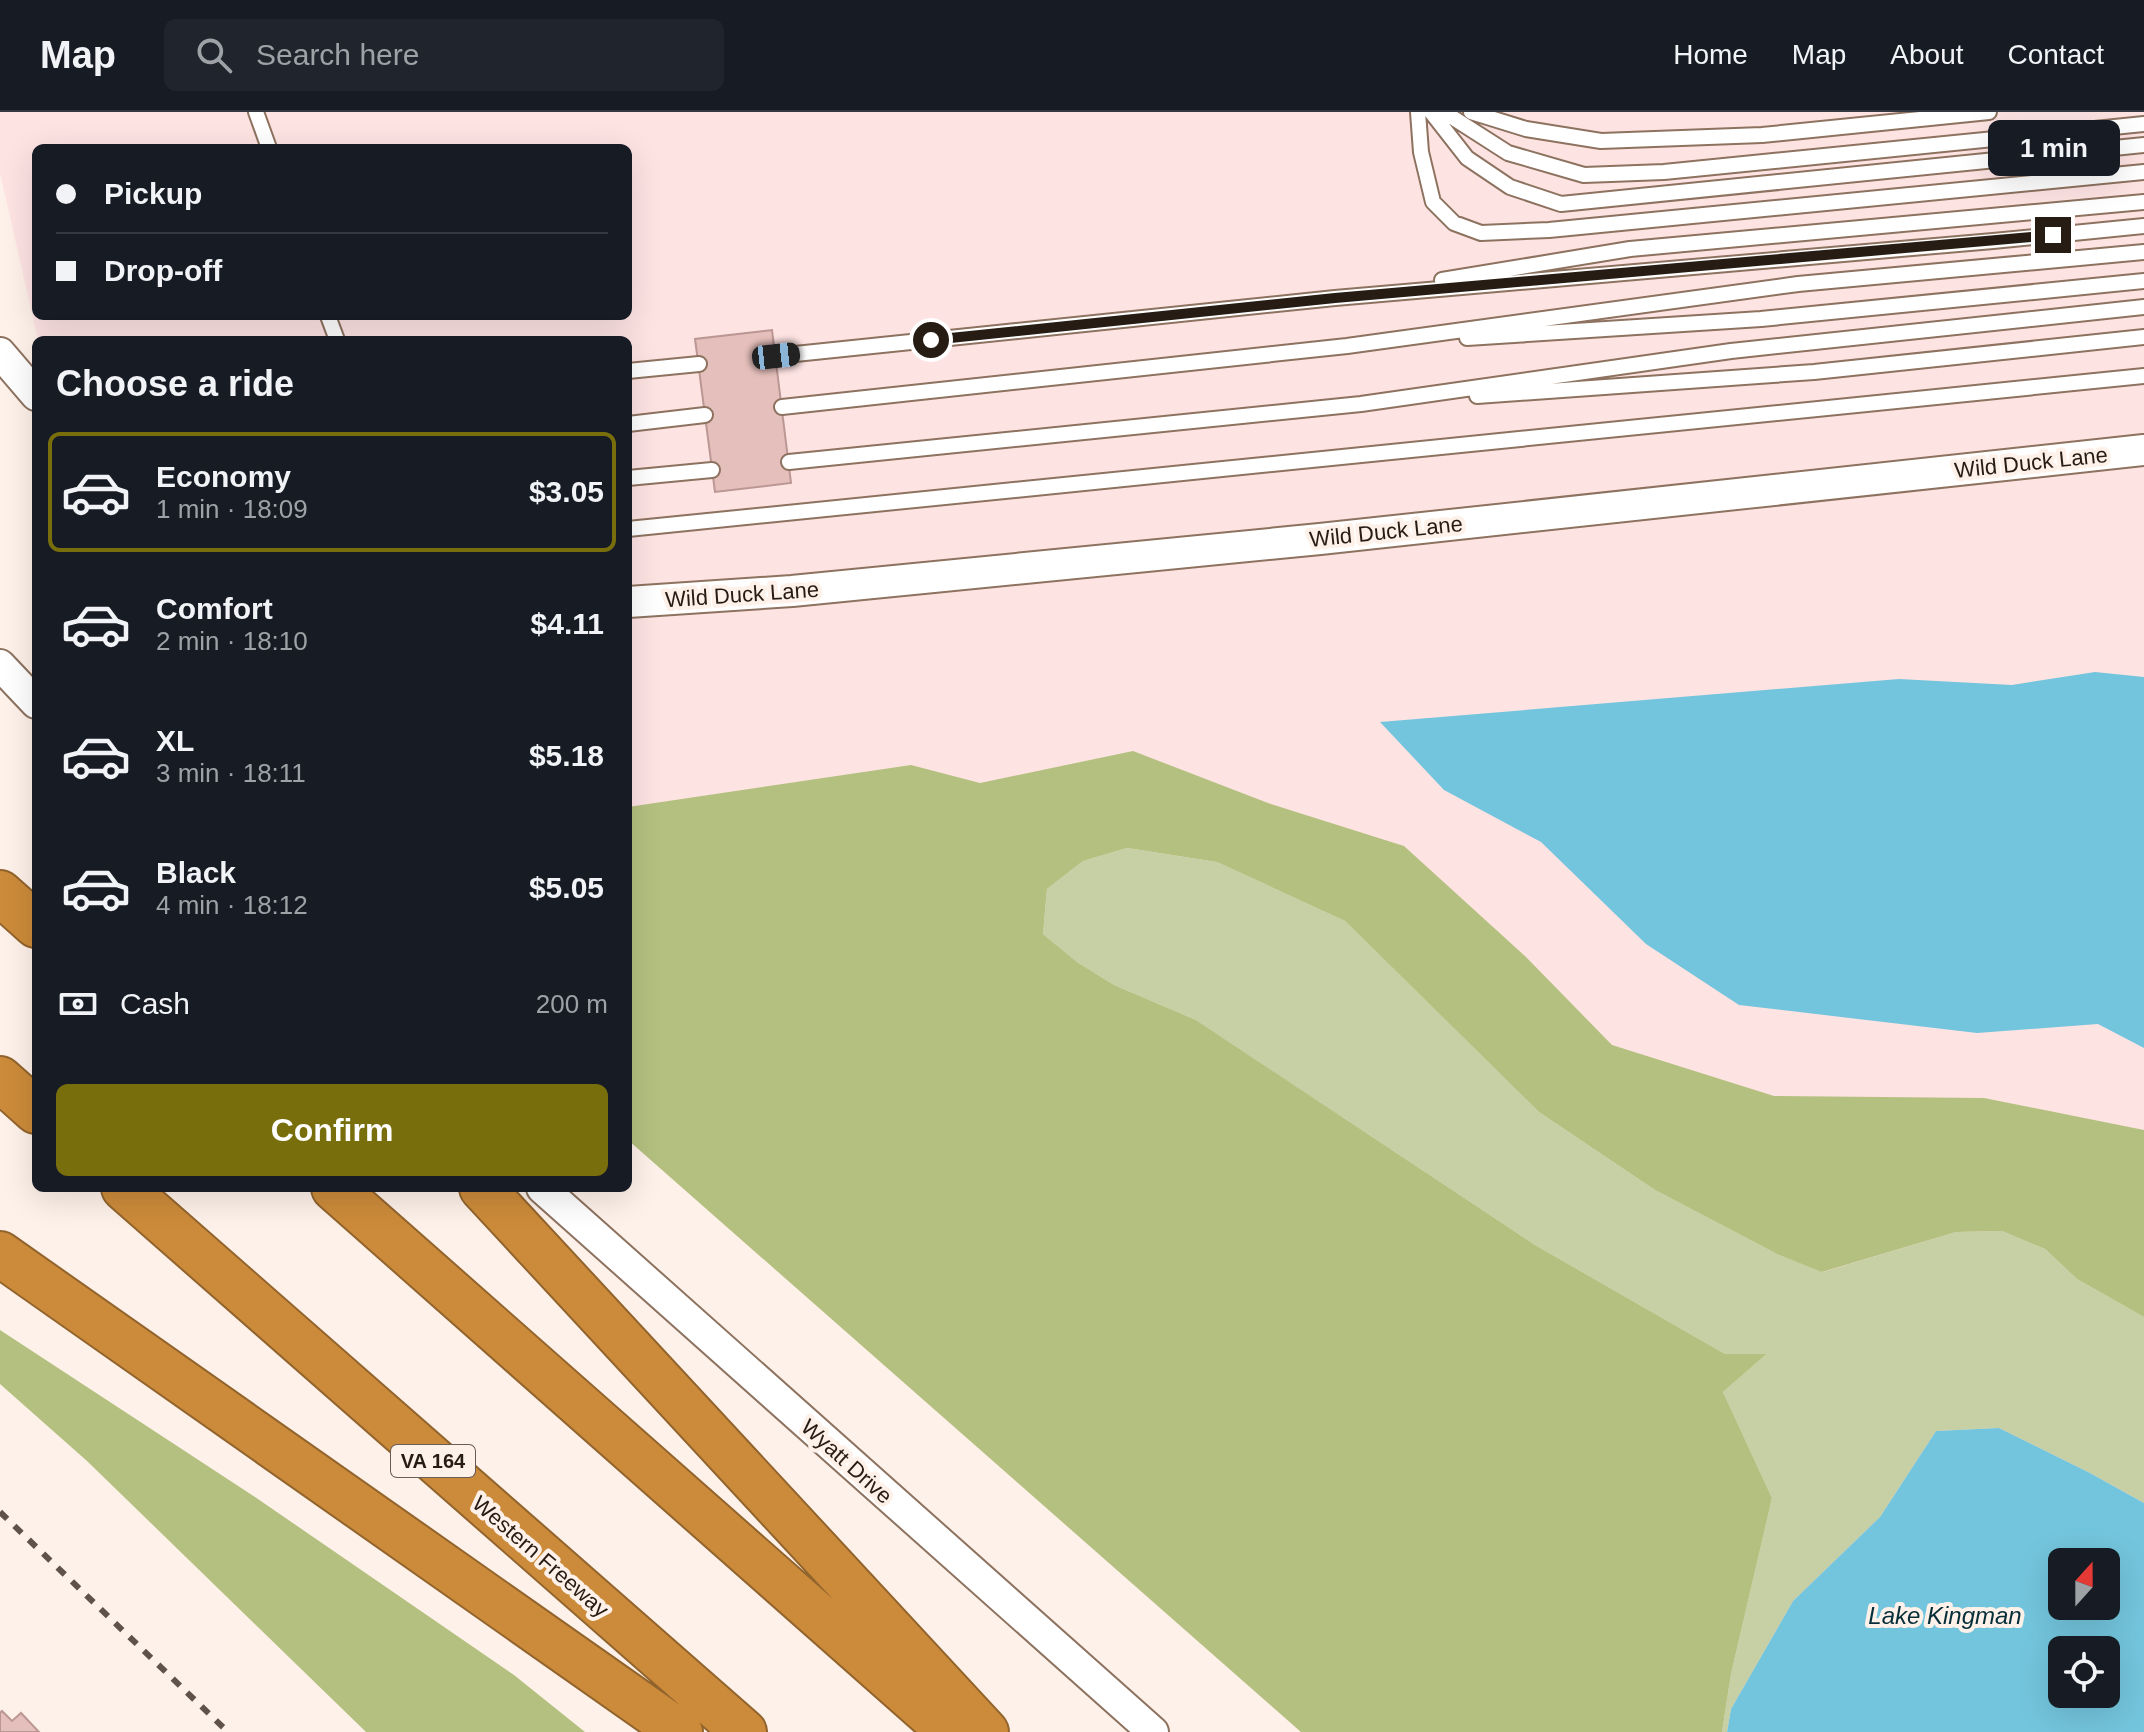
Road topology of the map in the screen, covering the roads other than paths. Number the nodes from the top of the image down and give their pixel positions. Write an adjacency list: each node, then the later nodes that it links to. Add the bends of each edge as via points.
1 (256, 112): 8 (lane)
2 (1418, 112): 10 (lane, via 1433,202 1454,223 1481,233)
3 (1431, 112): 9 (lane, via 1467,158 1510,187 1561,204)
4 (1444, 112): 7 (lane, via 1508,153 1584,175 1664,172)
5 (1471, 112): 6 (lane, via 1526,129 1601,141 1762,135)
6 (1989, 112)
7 (2144, 124)
8 (268, 144)
9 (2144, 145)
10 (2144, 172)
11 (2144, 202): 15 (lane, via 1630,249)
12 (2144, 226): 15 (lane)
13 (2144, 252): 18 (lane, via 1798,284)
14 (2144, 281): 18 (lane, via 1761,319)
15 (1335, 298): 20 (lane)
16 (2144, 307): 25 (lane, via 1731,351)
17 (2144, 337): 25 (lane, via 1814,372)
18 (1347, 346): 26 (lane)
19 (0, 353): 24 (street)
20 (776, 356)
21 (699, 364): 22 (lane)
22 (632, 371)
23 (2144, 376): 33 (lane)
24 (32, 390)
25 (1361, 404): 30 (lane)
26 (782, 407)
27 (705, 415): 28 (lane)
28 (632, 424)
29 (2144, 450): 34 (street, Wild Duck Lane, via 1320,539)
30 (789, 462)
31 (712, 470): 32 (lane)
32 (632, 478)
33 (632, 529)
34 (632, 602)
35 (0, 665): 36 (street)
36 (32, 699)
37 (0, 893): 38 (highway)
38 (32, 921)
39 (0, 1079): 40 (highway)
40 (32, 1107)
41 (129, 1192): 47 (highway, Western Freeway / VA 164)
42 (339, 1192): 48 (highway)
43 (486, 1192): 49 (highway)
44 (546, 1192): 50 (street, Wyatt Drive)
45 (0, 1254): 46 (highway)
46 (680, 1732)
47 (744, 1732)
48 (950, 1732)
49 (986, 1732)
50 (1153, 1732)

